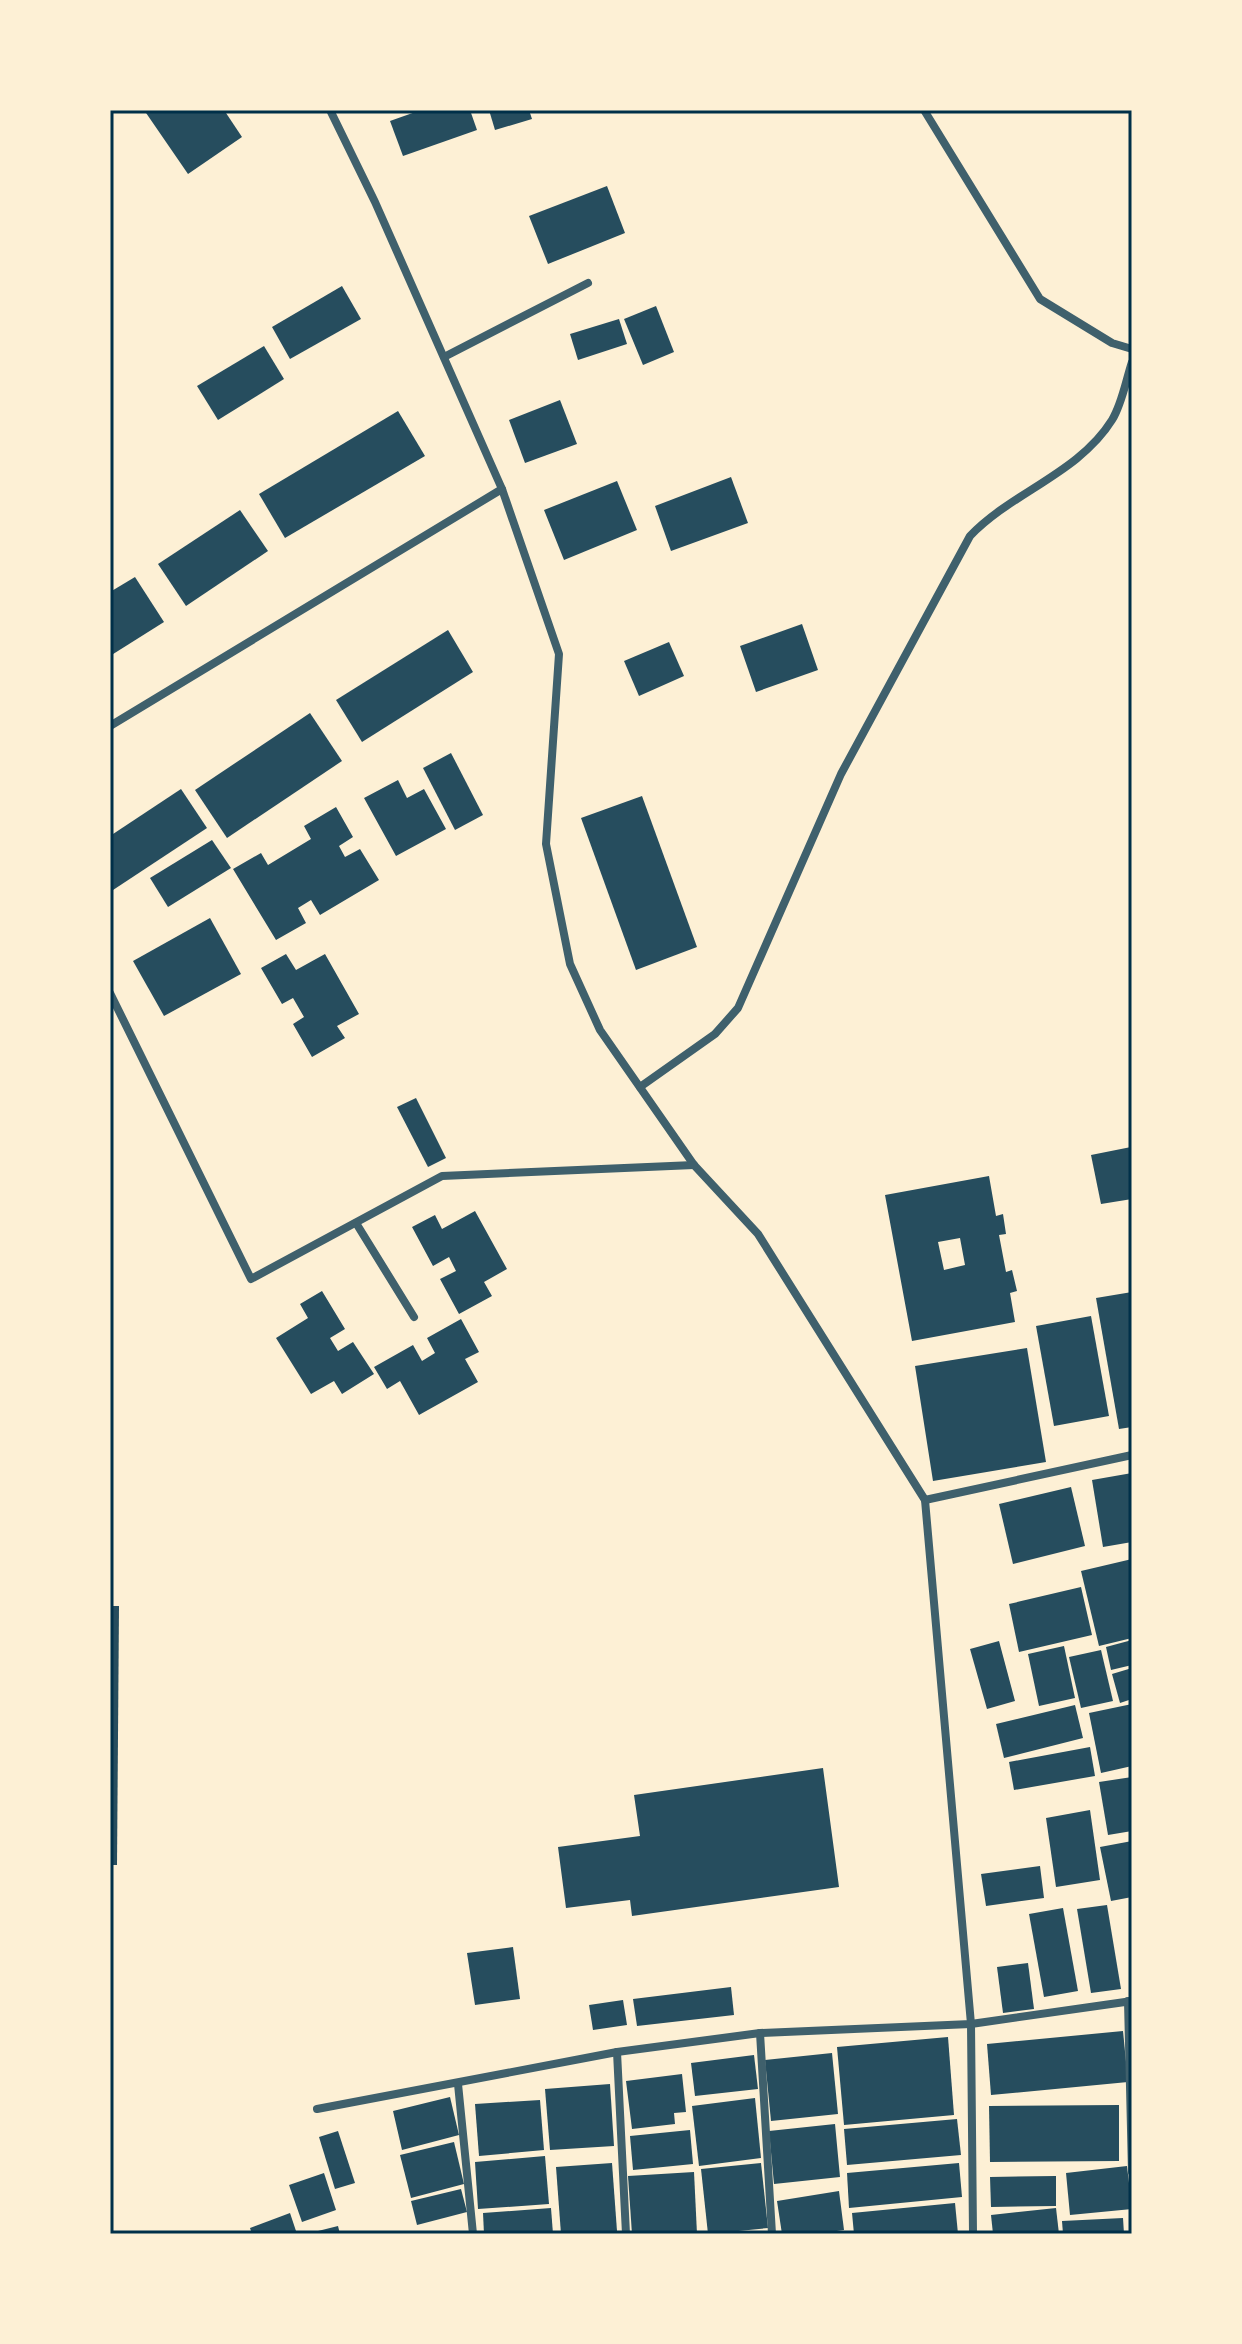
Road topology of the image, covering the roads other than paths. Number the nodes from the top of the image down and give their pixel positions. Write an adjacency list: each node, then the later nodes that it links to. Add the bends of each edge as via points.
1 (330, 110): 5 (street)
2 (924, 110): 4 (street, via 1040,299 1112,343)
3 (588, 283): 5 (street)
4 (1132, 349)
5 (444, 357): 7 (street)
6 (1132, 362): 10 (street, via 1113,418 1087,451 988,517 970,536 841,774 738,1008 715,1034)
7 (502, 489): 8 (street); 10 (street, via 559,654 546,844 570,964 600,1030)
8 (110, 726)
9 (110, 993): 12 (street, via 251,1279)
10 (640, 1087): 11 (street)
11 (694, 1165): 12 (street, via 442,1176); 15 (street, via 758,1234)
12 (356, 1223): 13 (street)
13 (414, 1317)
14 (1132, 1455): 15 (street)
15 (925, 1500): 17 (street)
16 (1130, 2001): 17 (street); 22 (street)
17 (971, 2024): 18 (street); 26 (street)
18 (760, 2033): 19 (street); 25 (street)
19 (617, 2052): 20 (street); 24 (street)
20 (458, 2084): 21 (street); 23 (street)
21 (317, 2109)
22 (1132, 2172)
23 (473, 2234)
24 (626, 2234)
25 (772, 2234)
26 (973, 2234)

